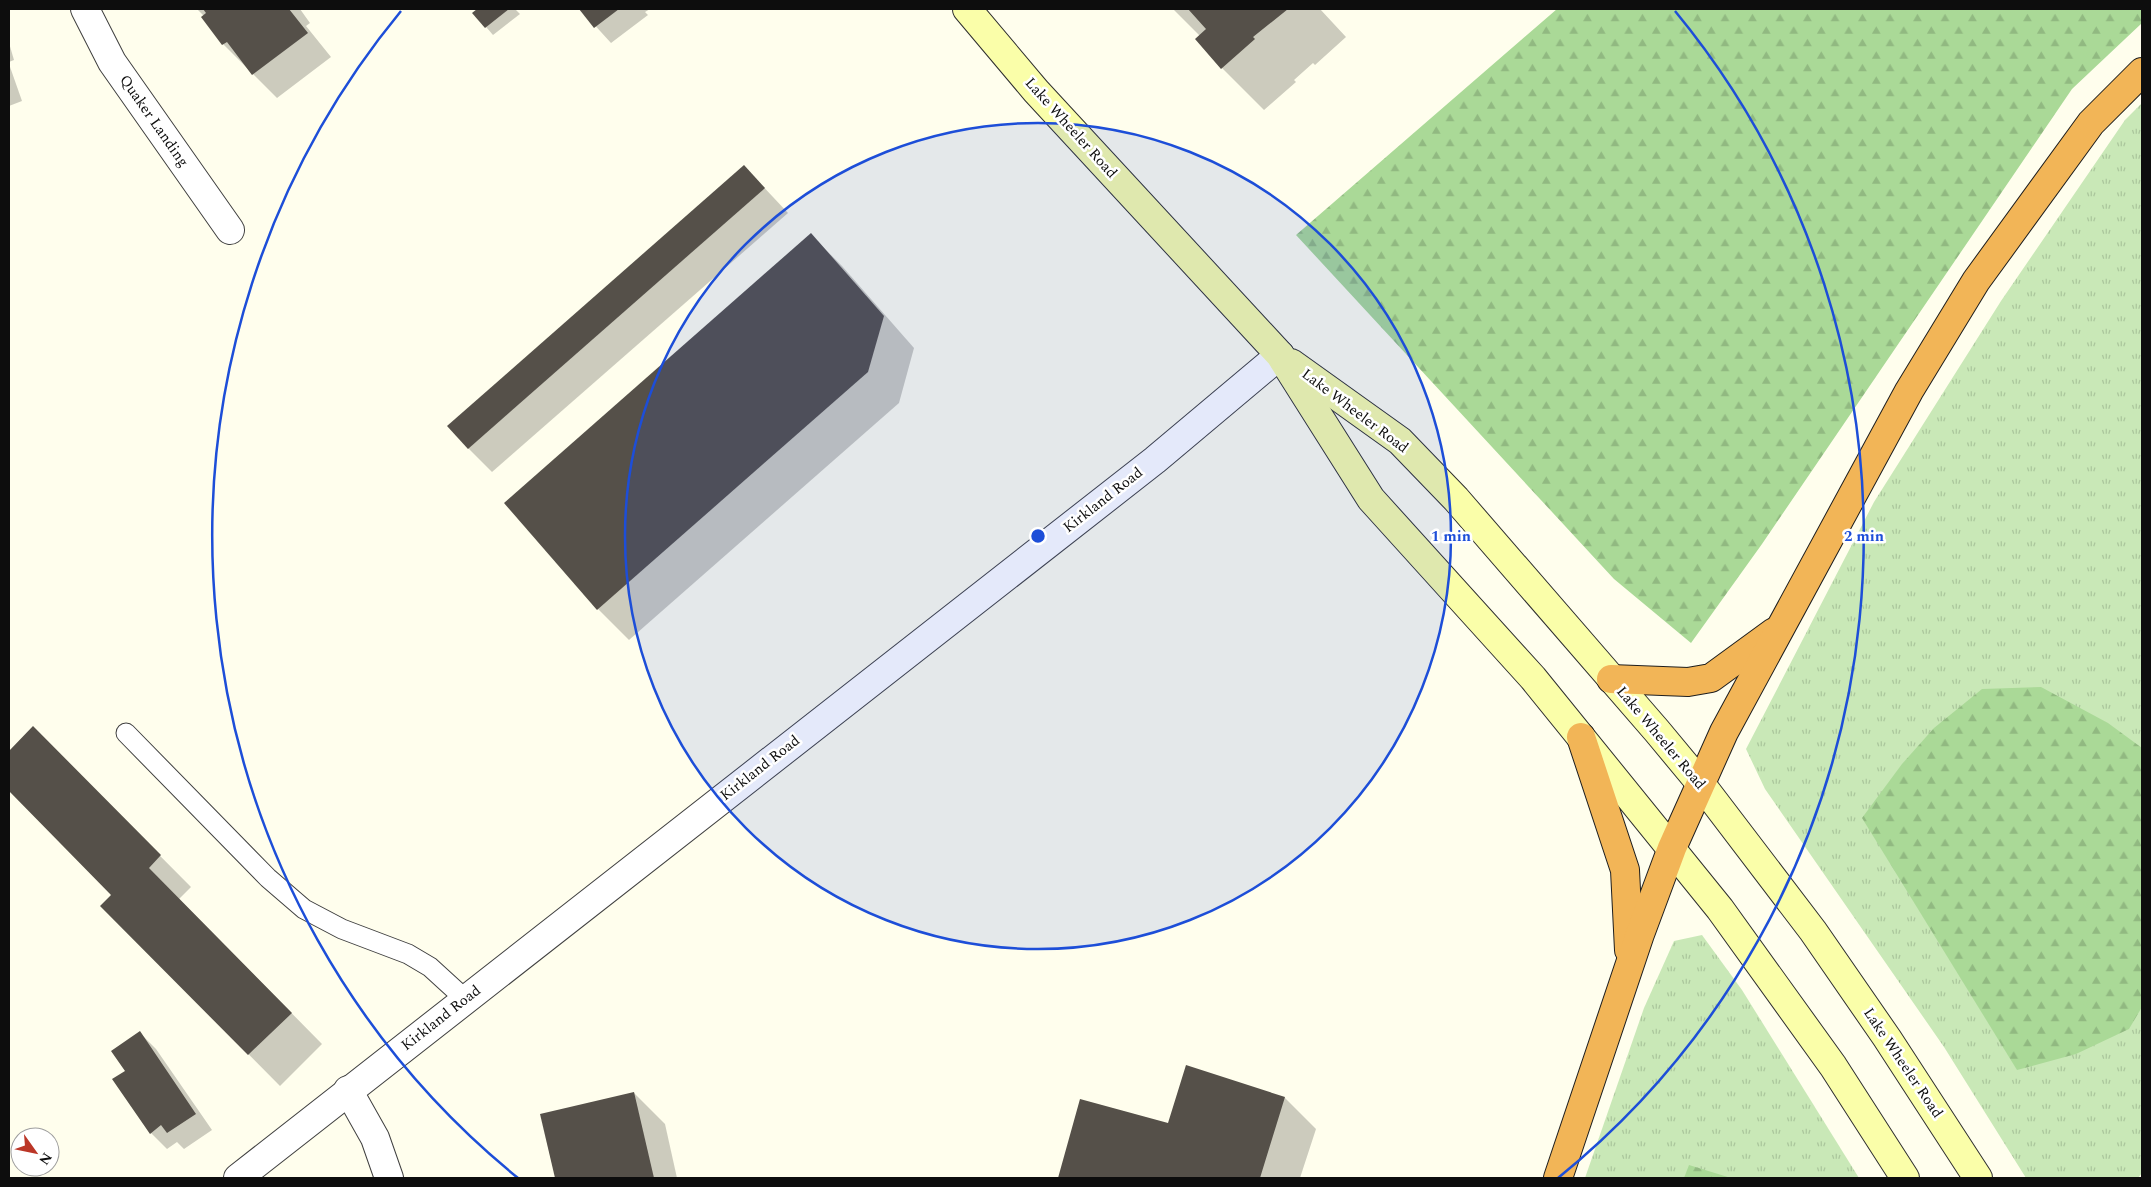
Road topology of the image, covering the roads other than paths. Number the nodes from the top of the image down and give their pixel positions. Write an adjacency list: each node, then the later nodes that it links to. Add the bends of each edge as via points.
1 (85, 9): 4 (street, Quaker Landing, via 112,62)
2 (967, 9): 5 (main road, Lake Wheeler Road, via 1036,91)
3 (2142, 72): 6 (highway, via 2091,123 1976,281 1909,391)
4 (230, 230)
5 (1280, 355): 7 (main road, Lake Wheeler Road, via 1400,441 1456,499); 9 (main road, Lake Wheeler Road, via 1371,499 1534,678); 13 (street, Kirkland Road, via 1155,460)
6 (1779, 629): 7 (highway, via 1711,678 1688,682); 10 (highway, via 1724,732)
7 (1611, 679): 10 (main road, Lake Wheeler Road)
8 (126, 733): 13 (lane, via 268,878 304,909 408,954 430,967)
9 (1581, 737): 11 (main road, Lake Wheeler Road); 12 (highway, via 1625,870)
10 (1701, 784): 11 (highway); 15 (main road, Lake Wheeler Road, via 1813,931)
11 (1672, 848): 12 (highway); 19 (main road, Lake Wheeler Road, via 1833,1066)
12 (1630, 963): 18 (highway)
13 (465, 999): 14 (street, Kirkland Road)
14 (348, 1090): 16 (street, Kirkland Road); 17 (street, via 375,1138)
15 (1974, 1172)
16 (238, 1178)
17 (389, 1178)
18 (1558, 1178)
19 (1905, 1178)

